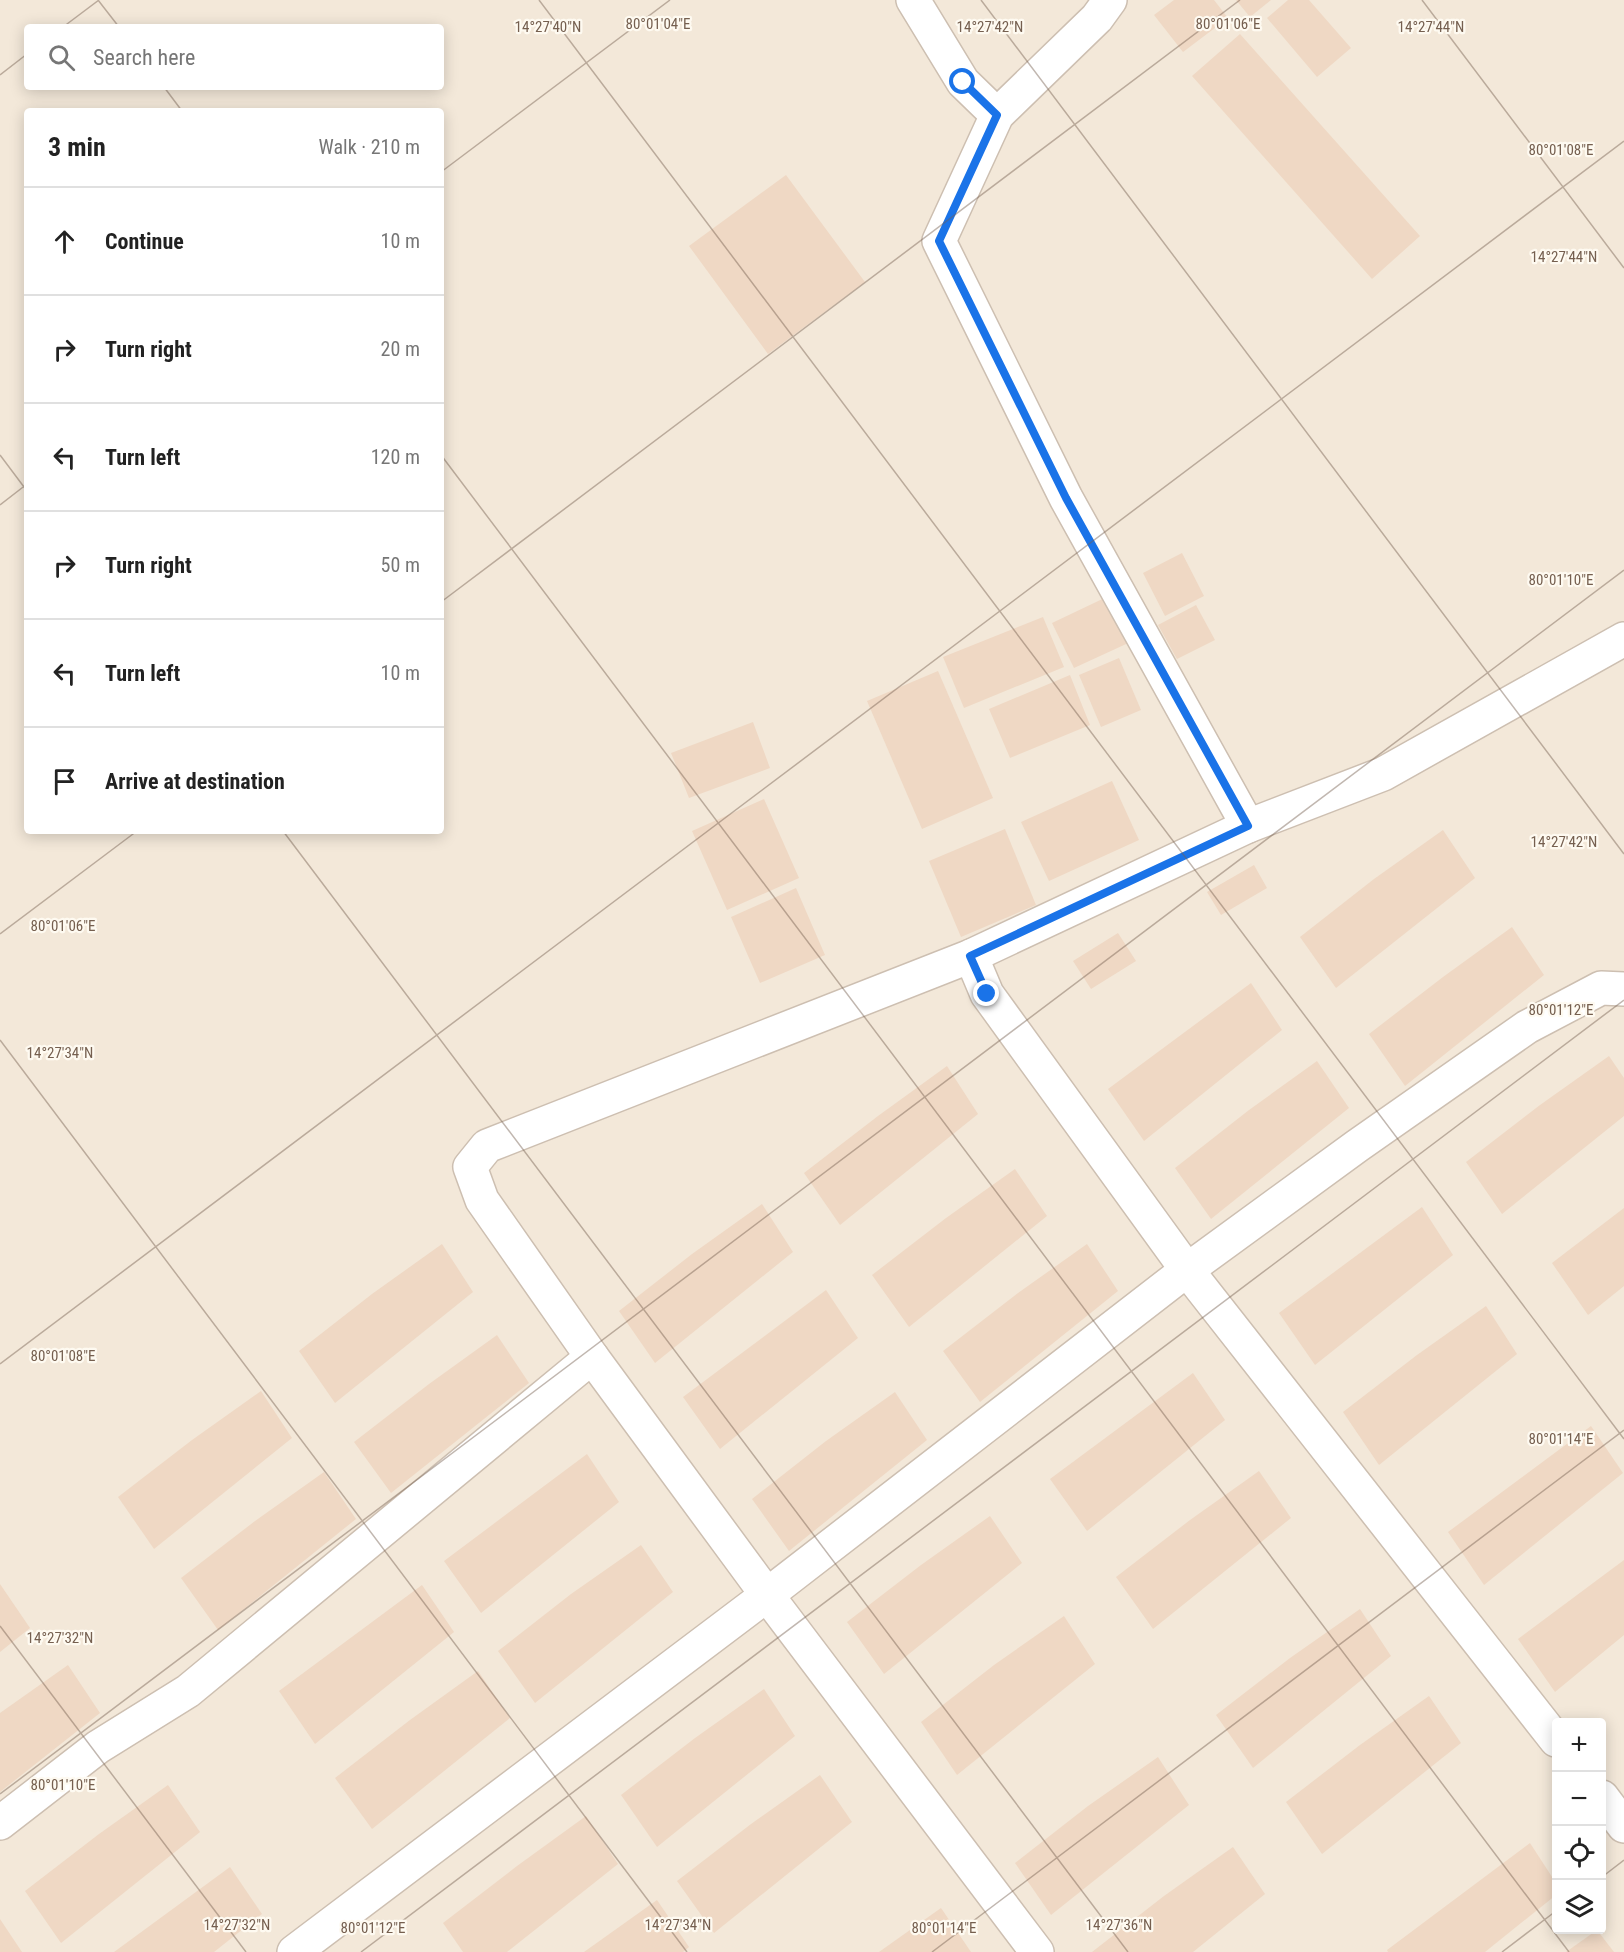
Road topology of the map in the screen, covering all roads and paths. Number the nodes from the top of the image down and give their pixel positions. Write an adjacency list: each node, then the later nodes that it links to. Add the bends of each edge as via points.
1 (913, 0): 3 (street, via 963,82)
2 (1110, 0): 3 (street, via 1097,18)
3 (997, 115): 5 (street, via 939,241 1066,498)
4 (1624, 639): 5 (street, via 1383,774)
5 (1248, 826): 6 (street)
6 (970, 956): 8 (street, via 987,994); 9 (street, via 487,1146 470,1167 482,1200)
7 (1624, 989): 8 (street, via 1600,988 1527,1027)
8 (1187, 1270): 10 (street); 11 (street)
9 (592, 1357): 10 (street); 13 (street, via 188,1691 98,1747)
10 (767, 1595): 15 (street); 16 (street)
11 (1552, 1734)
12 (1606, 1802): 14 (street)
13 (0, 1823)
14 (1624, 1826)
15 (294, 1952)
16 (1037, 1952)

